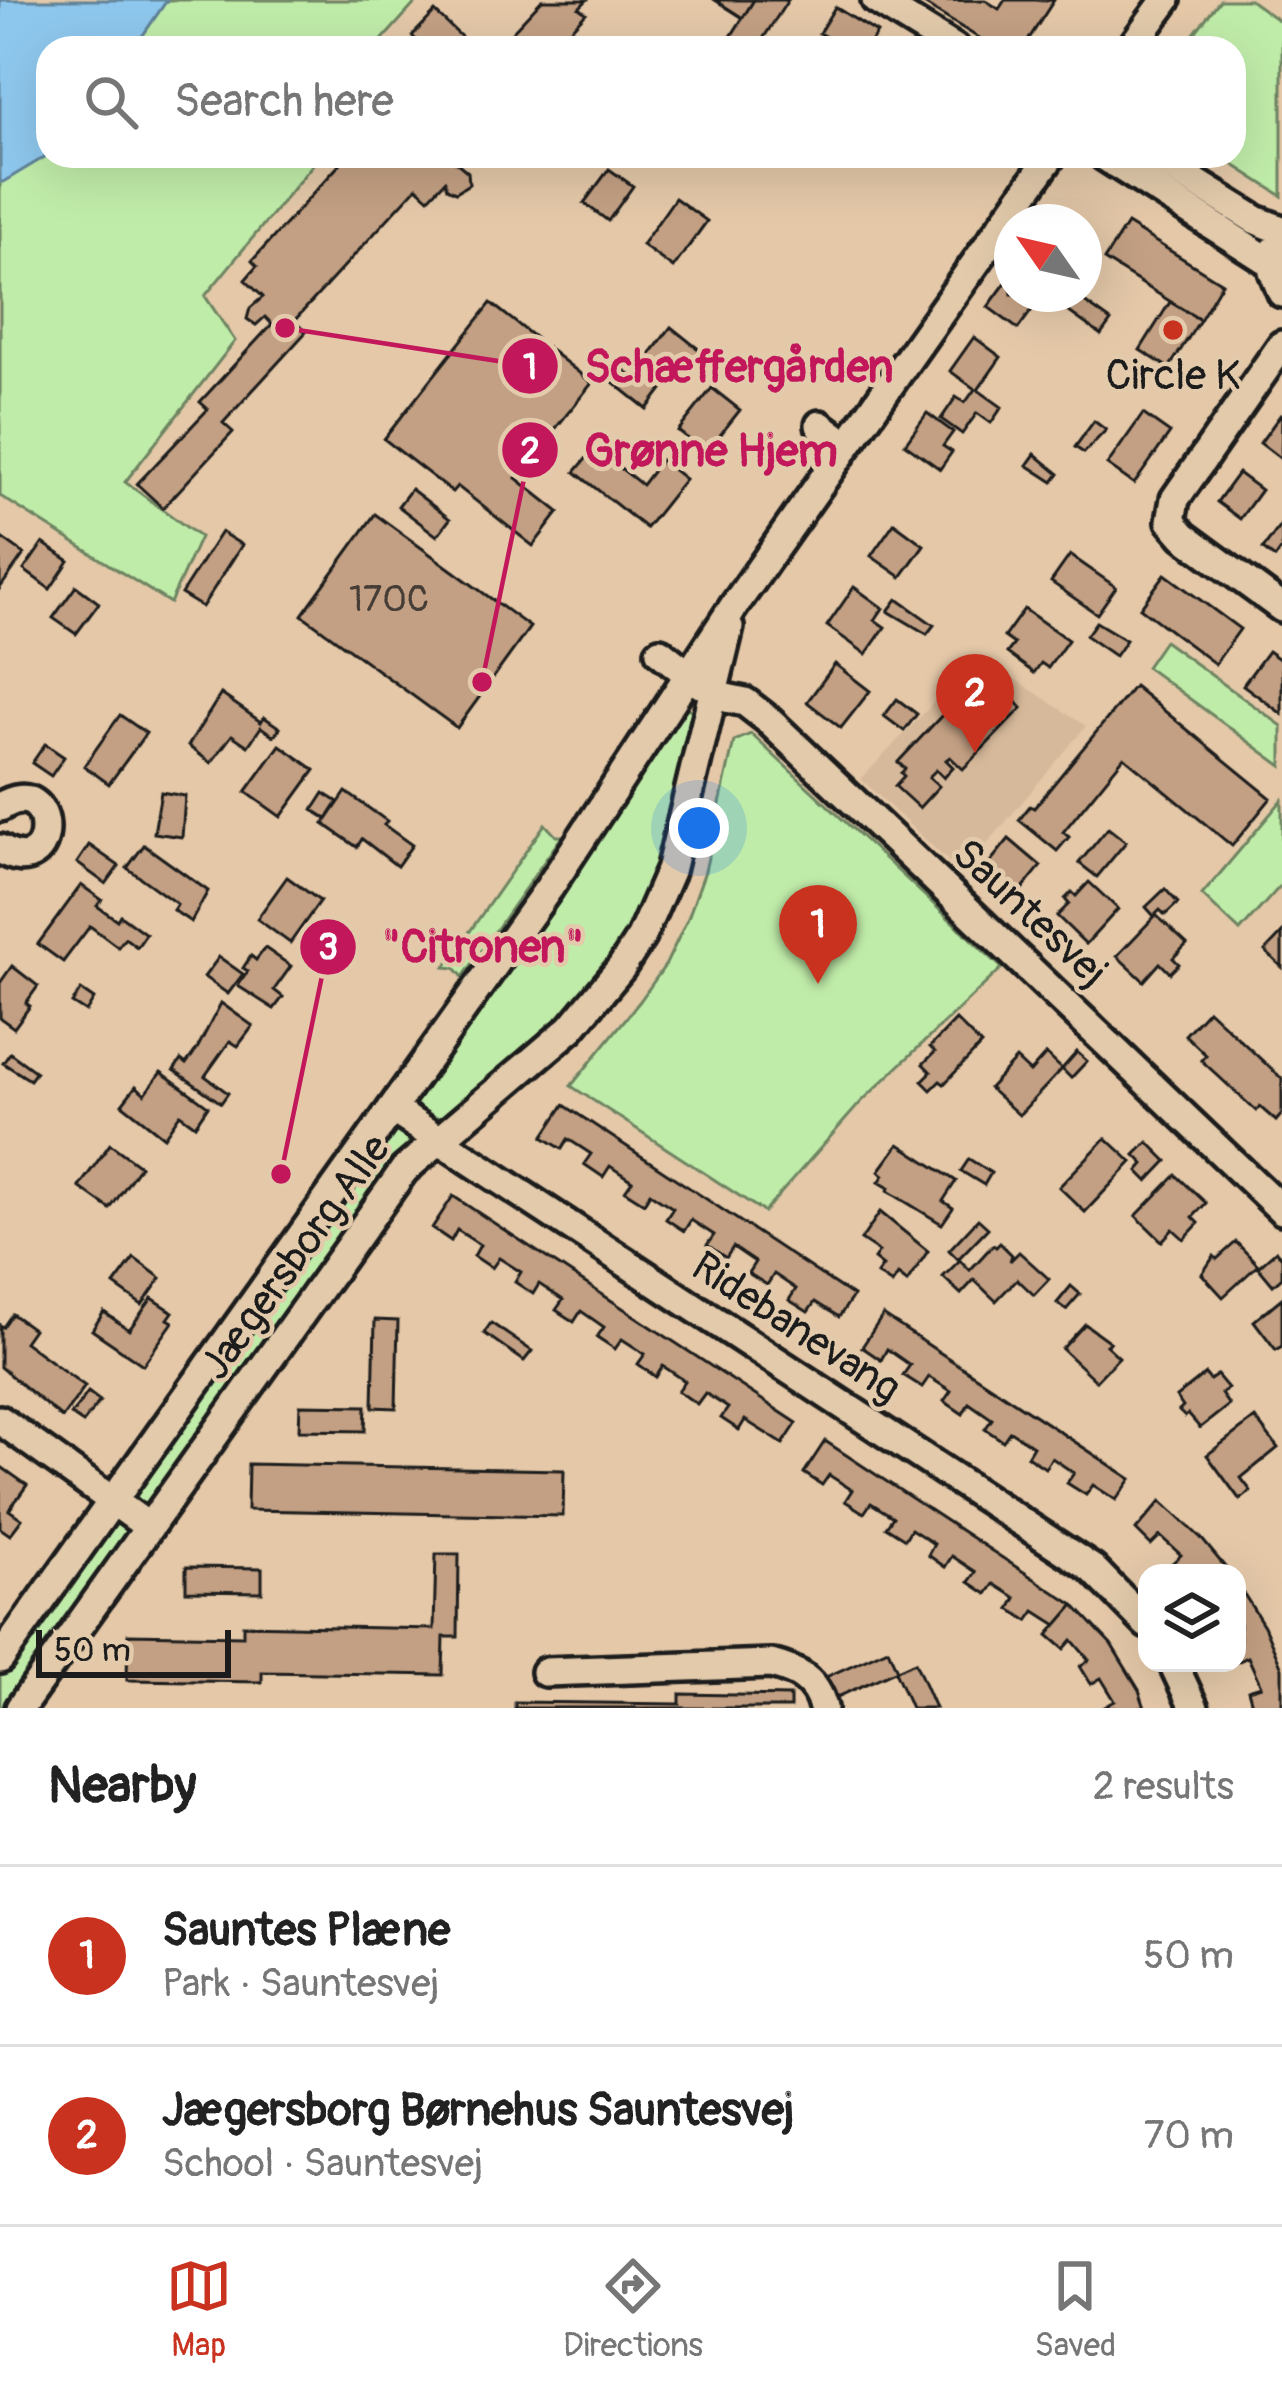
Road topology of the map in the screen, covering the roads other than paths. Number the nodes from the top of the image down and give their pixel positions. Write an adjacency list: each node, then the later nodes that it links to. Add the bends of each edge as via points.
1 (876, 0): 3 (street)
2 (1166, 0): 4 (street)
3 (934, 36)
4 (1140, 36)
5 (1043, 168): 13 (street, Jægersborg Alle)
6 (1123, 168): 9 (street)
7 (1172, 168): 8 (street)
8 (1282, 232): 9 (street)
9 (1273, 264): 10 (street)
10 (1282, 293)
11 (1282, 345): 15 (street, via 1175,499 1171,521)
12 (820, 425): 13 (street)
13 (847, 445): 14 (street, Jægersborg Alle)
14 (734, 606): 17 (street, Jægersborg Alle); 18 (street, Jægersborg Alle)
15 (1282, 608)
16 (660, 652): 17 (street)
17 (690, 674): 18 (street); 21 (street, Jægersborg Alle)
18 (712, 695): 22 (street, Jægersborg Alle, via 674,857 641,937 571,1028); 23 (street, Sauntesvej, via 745,702 766,718)
19 (0, 807): 20 (street, via 28,802 47,824 35,851)
20 (1, 852)
21 (392, 1109): 22 (street, Ridebanevang); 25 (street, Jægersborg Alle)
22 (436, 1139): 26 (street, Jægersborg Alle, via 404,1170); 27 (street, Ridebanevang, via 1093,1569)
23 (1282, 1210)
24 (0, 1420): 25 (street)
25 (112, 1501): 26 (street); 28 (street, Jægersborg Alle)
26 (149, 1527): 31 (street, Jægersborg Alle)
27 (1138, 1615)
28 (0, 1659)
29 (545, 1672): 32 (street, via 772,1664 814,1684)
30 (1177, 1672): 33 (street)
31 (20, 1708)
32 (823, 1708)
33 (1194, 1708)

